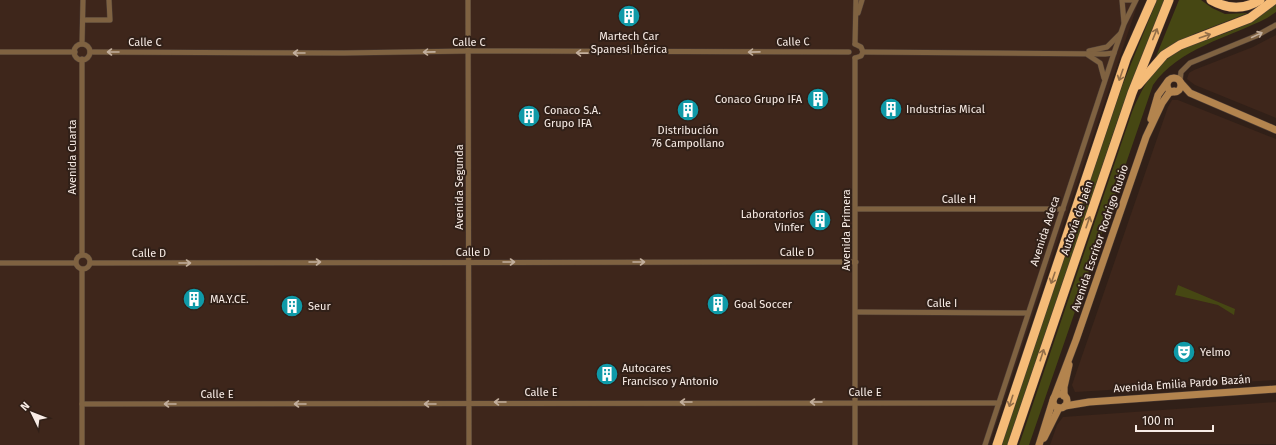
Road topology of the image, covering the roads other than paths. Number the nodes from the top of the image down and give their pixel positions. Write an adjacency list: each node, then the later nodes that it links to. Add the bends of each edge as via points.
1 (83, 0): 15 (street)
2 (110, 0): 15 (street, via 110,20)
3 (468, 0): 23 (street, Avenida Segunda)
4 (856, 0): 16 (street)
5 (862, 0): 16 (street)
6 (1122, 0): 17 (street, Avenida Adeca)
7 (1125, 0): 8 (street)
8 (1132, 0)
9 (1136, 0): 17 (street, Avenida Adeca)
10 (1151, 0): 66 (highway, Autovía de Jaén, one-way to 66, via 1126,59)
11 (1169, 0): 37 (highway, Autovía de Jaén, one-way to 11)
12 (1211, 0): 13 (highway, via 1227,8 1237,8)
13 (1260, 0)
14 (1274, 0): 37 (highway, one-way to 14, via 1152,66 1164,55 1180,45 1250,18)
15 (82, 20): 20 (street)
16 (855, 24): 21 (street)
17 (1124, 24): 19 (street, Avenida Adeca)
18 (1276, 25): 35 (street, one-way to 18, via 1181,72 1190,63)
19 (1122, 32): 22 (street, via 1111,44); 30 (street, Avenida Adeca)
20 (82, 44): 25 (street); 26 (street, via 86,45)
21 (855, 44): 27 (street, via 850,47); 28 (street, via 861,47)
22 (1103, 48): 29 (street); 30 (street)
23 (468, 51): 26 (street, Calle C, one-way to 26); 27 (street, Calle C, one-way to 23); 44 (street, Avenida Segunda)
24 (0, 52): 25 (street)
25 (75, 52): 32 (street, via 76,56)
26 (90, 52): 32 (street, via 87,58)
27 (849, 52): 31 (street)
28 (863, 52): 29 (street); 31 (street, via 860,57)
29 (1081, 53): 30 (street); 33 (street, via 1093,57 1100,63)
30 (1114, 53): 33 (street, Avenida Adeca)
31 (855, 58): 41 (street, Avenida Primera)
32 (82, 59): 43 (street, Avenida Cuarta)
33 (1104, 82): 42 (street, Avenida Adeca)
34 (1168, 82): 35 (street, via 1174,78); 36 (street, via 1168,88); 40 (street, Avenida Escritor Rodrigo Rubio, via 1158,95)
35 (1181, 82): 36 (street, via 1179,89); 38 (street)
36 (1175, 91): 38 (street); 40 (street, Avenida Escritor Rodrigo Rubio, via 1169,93 1162,103)
37 (1132, 93): 67 (highway, Autovía de Jaén, one-way to 37)
38 (1190, 93): 39 (street)
39 (1276, 130)
40 (1146, 137): 52 (street, Avenida Escritor Rodrigo Rubio)
41 (856, 209): 42 (street, Calle H); 45 (street, Avenida Primera)
42 (1063, 209): 51 (street, Avenida Adeca)
43 (82, 255): 47 (street); 48 (street, via 89,258)
44 (470, 262): 45 (street, Calle D, one-way to 45); 48 (street, Calle D, one-way to 44); 58 (street, Avenida Segunda)
45 (856, 262): 50 (street, Avenida Primera)
46 (0, 263): 47 (street)
47 (75, 263): 49 (street)
48 (90, 263): 49 (street, via 88,268)
49 (82, 270): 60 (street)
50 (856, 312): 51 (street, Calle I); 56 (street, Avenida Primera)
51 (1028, 313): 59 (street, Avenida Adeca)
52 (1074, 346): 54 (street, Avenida Escritor Rodrigo Rubio, via 1064,387); 55 (street, Avenida Escritor Rodrigo Rubio)
53 (1276, 388): 57 (street, Avenida Emilia Pardo Bazán)
54 (1065, 397): 55 (street, via 1057,395); 57 (street, Avenida Emilia Pardo Bazán); 61 (street, via 1066,402)
55 (1053, 399): 61 (street, via 1053,404); 68 (street, Avenida Escritor Rodrigo Rubio)
56 (855, 402): 58 (street, Calle E, one-way to 58); 59 (street, Calle E); 64 (street, Avenida Primera)
57 (1089, 402): 61 (street, Avenida Emilia Pardo Bazán)
58 (469, 403): 60 (street, Calle E, one-way to 60); 63 (street, Avenida Segunda)
59 (999, 403): 65 (street, Avenida Adeca)
60 (82, 404): 62 (street)
61 (1062, 407): 68 (street, Avenida Escritor Rodrigo Rubio)
62 (82, 445)
63 (469, 445)
64 (855, 445)
65 (985, 445)
66 (997, 445)
67 (1012, 445)
68 (1040, 445)

